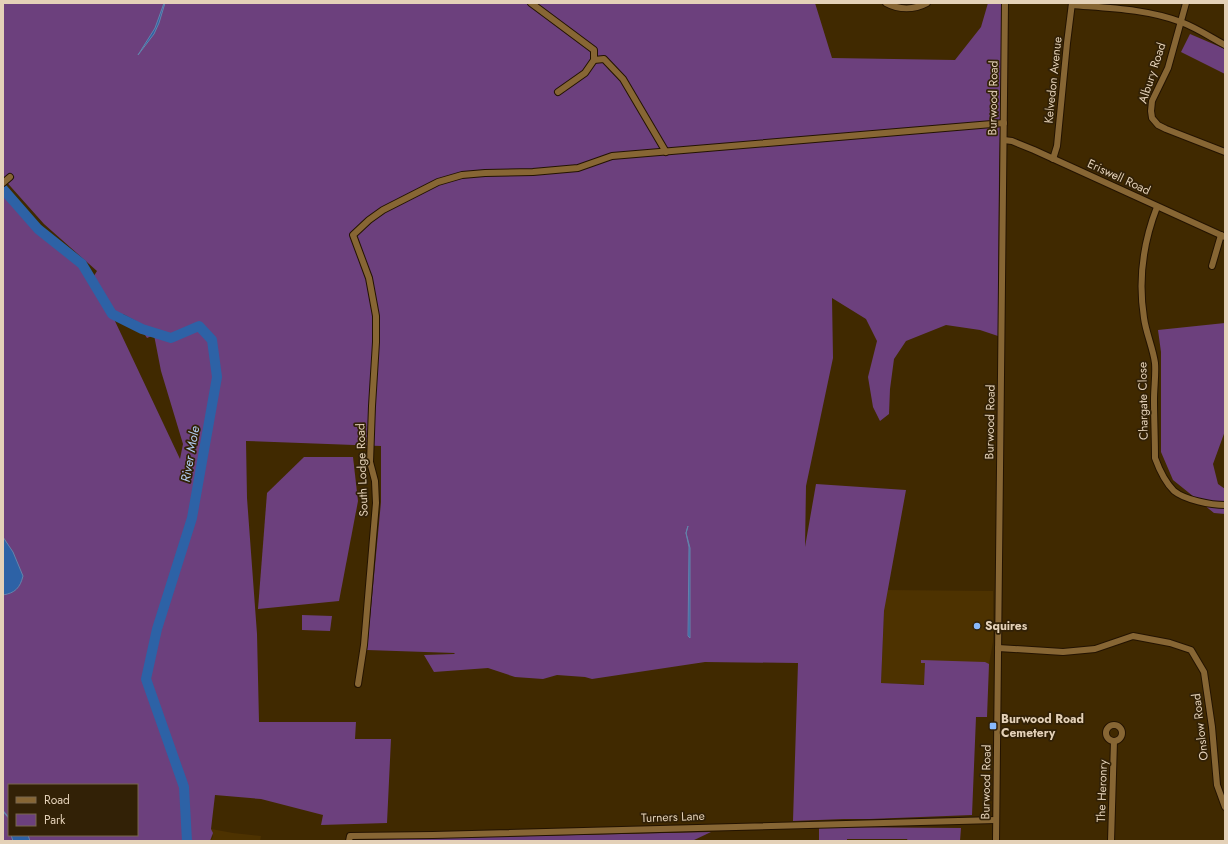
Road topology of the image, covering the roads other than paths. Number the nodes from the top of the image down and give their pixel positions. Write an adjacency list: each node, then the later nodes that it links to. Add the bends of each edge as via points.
1 (531, 3): 9 (street)
2 (886, 3): 3 (street, via 907,8)
3 (927, 3)
4 (1005, 3): 13 (street, Burwood Road)
5 (1186, 3): 7 (street, Albury Road)
6 (1072, 4): 7 (street, via 1141,12); 17 (street, Kelvedon Avenue, via 1057,146)
7 (1180, 21): 8 (street); 16 (street, Albury Road, via 1168,68 1152,102 1152,118 1166,129)
8 (1225, 45)
9 (594, 50): 10 (street); 11 (street)
10 (604, 59): 11 (street); 15 (street, via 623,79)
11 (594, 60): 12 (street, via 585,73)
12 (558, 92)
13 (1004, 123): 14 (street, Burwood Road); 15 (street)
14 (1004, 140): 17 (street, Eriswell Road, via 1014,141); 24 (street, Burwood Road)
15 (666, 152): 25 (street, South Lodge Road, via 612,156 578,168 462,175 438,182 383,210 353,235 370,278 376,316 370,462 375,480 376,503 364,645)
16 (1225, 152)
17 (1053, 159): 20 (street, Eriswell Road)
18 (10, 178): 19 (street)
19 (3, 183)
20 (1157, 207): 21 (street, Eriswell Road); 23 (street, Chargate Close, via 1149,229 1141,284 1144,319 1156,377 1155,458 1174,492 1199,502)
21 (1223, 236): 22 (street)
22 (1212, 266)
23 (1225, 505)
24 (998, 648): 27 (street, Onslow Road, via 1063,652 1095,650 1133,636 1191,650 1204,672 1217,785); 28 (street, Burwood Road)
25 (358, 684)
26 (1114, 741): 31 (street, The Heronry)
27 (1225, 807)
28 (996, 820): 29 (street, Turners Lane); 30 (street, Burwood Road)
29 (350, 838)
30 (996, 841)
31 (1111, 841)

